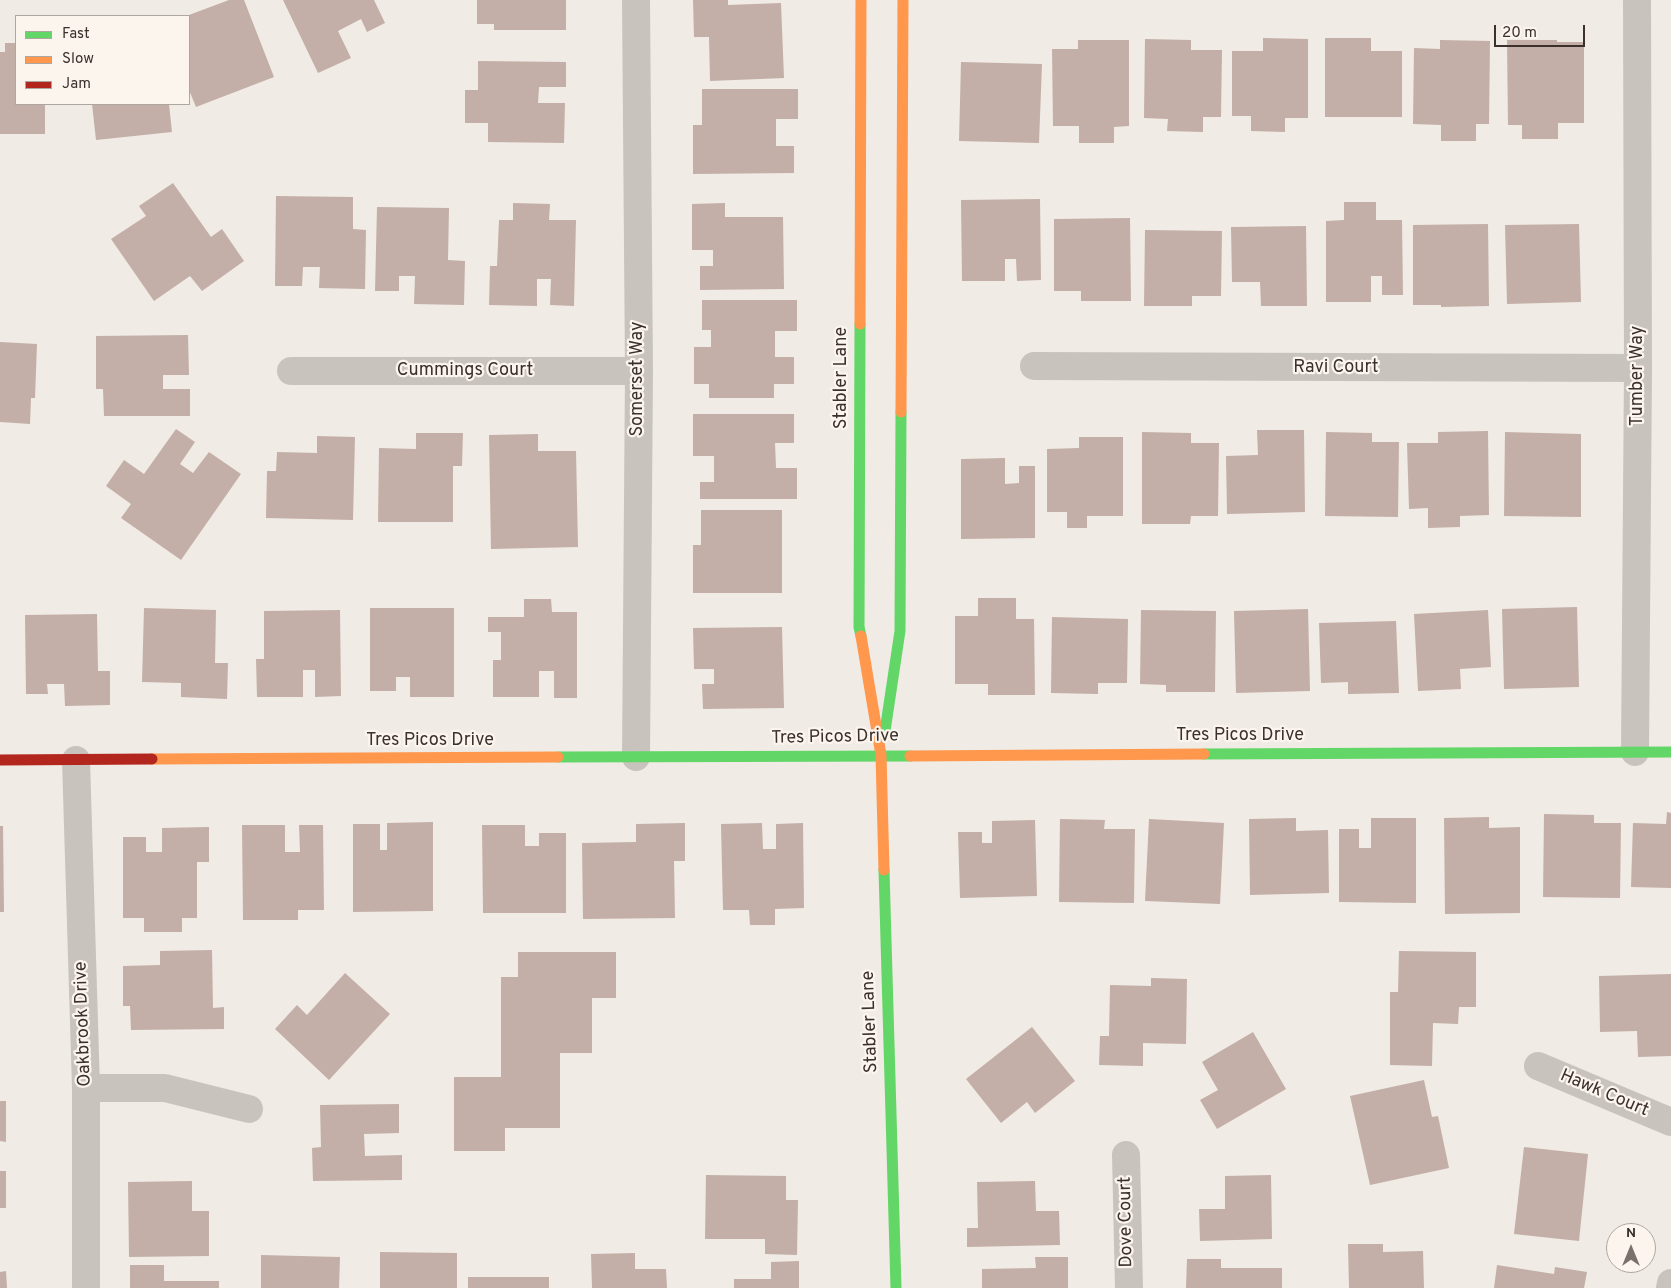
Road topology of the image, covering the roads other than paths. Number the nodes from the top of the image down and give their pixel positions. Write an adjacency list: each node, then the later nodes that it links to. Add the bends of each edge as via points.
1 (636, 0): 8 (street, Somerset Way)
2 (861, 0): 11 (street, Stabler Lane, via 859,627)
3 (903, 0): 11 (street, Stabler Lane, via 900,631)
4 (1637, 0): 6 (street, Tumber Way)
5 (1034, 366): 6 (street, Ravi Court)
6 (1638, 368): 9 (street, Tumber Way)
7 (291, 371): 8 (street, Cummings Court)
8 (638, 371): 12 (street, Somerset Way)
9 (1635, 752): 10 (street, Tres Picos Drive); 11 (street, Tres Picos Drive)
10 (1671, 752)
11 (881, 755): 12 (street, Tres Picos Drive); 22 (street, Stabler Lane)
12 (636, 758): 14 (street, Tres Picos Drive)
13 (0, 760): 14 (street, Tres Picos Drive)
14 (76, 760): 16 (street, Oakbrook Drive)
15 (1538, 1066): 18 (street, Hawk Court)
16 (86, 1088): 17 (street, via 166,1088); 21 (street, Oakbrook Drive)
17 (249, 1109)
18 (1671, 1122)
19 (1126, 1155): 23 (street, Dove Court)
20 (1671, 1283): 24 (street)
21 (86, 1288)
22 (896, 1288)
23 (1129, 1288)
24 (1670, 1288)

